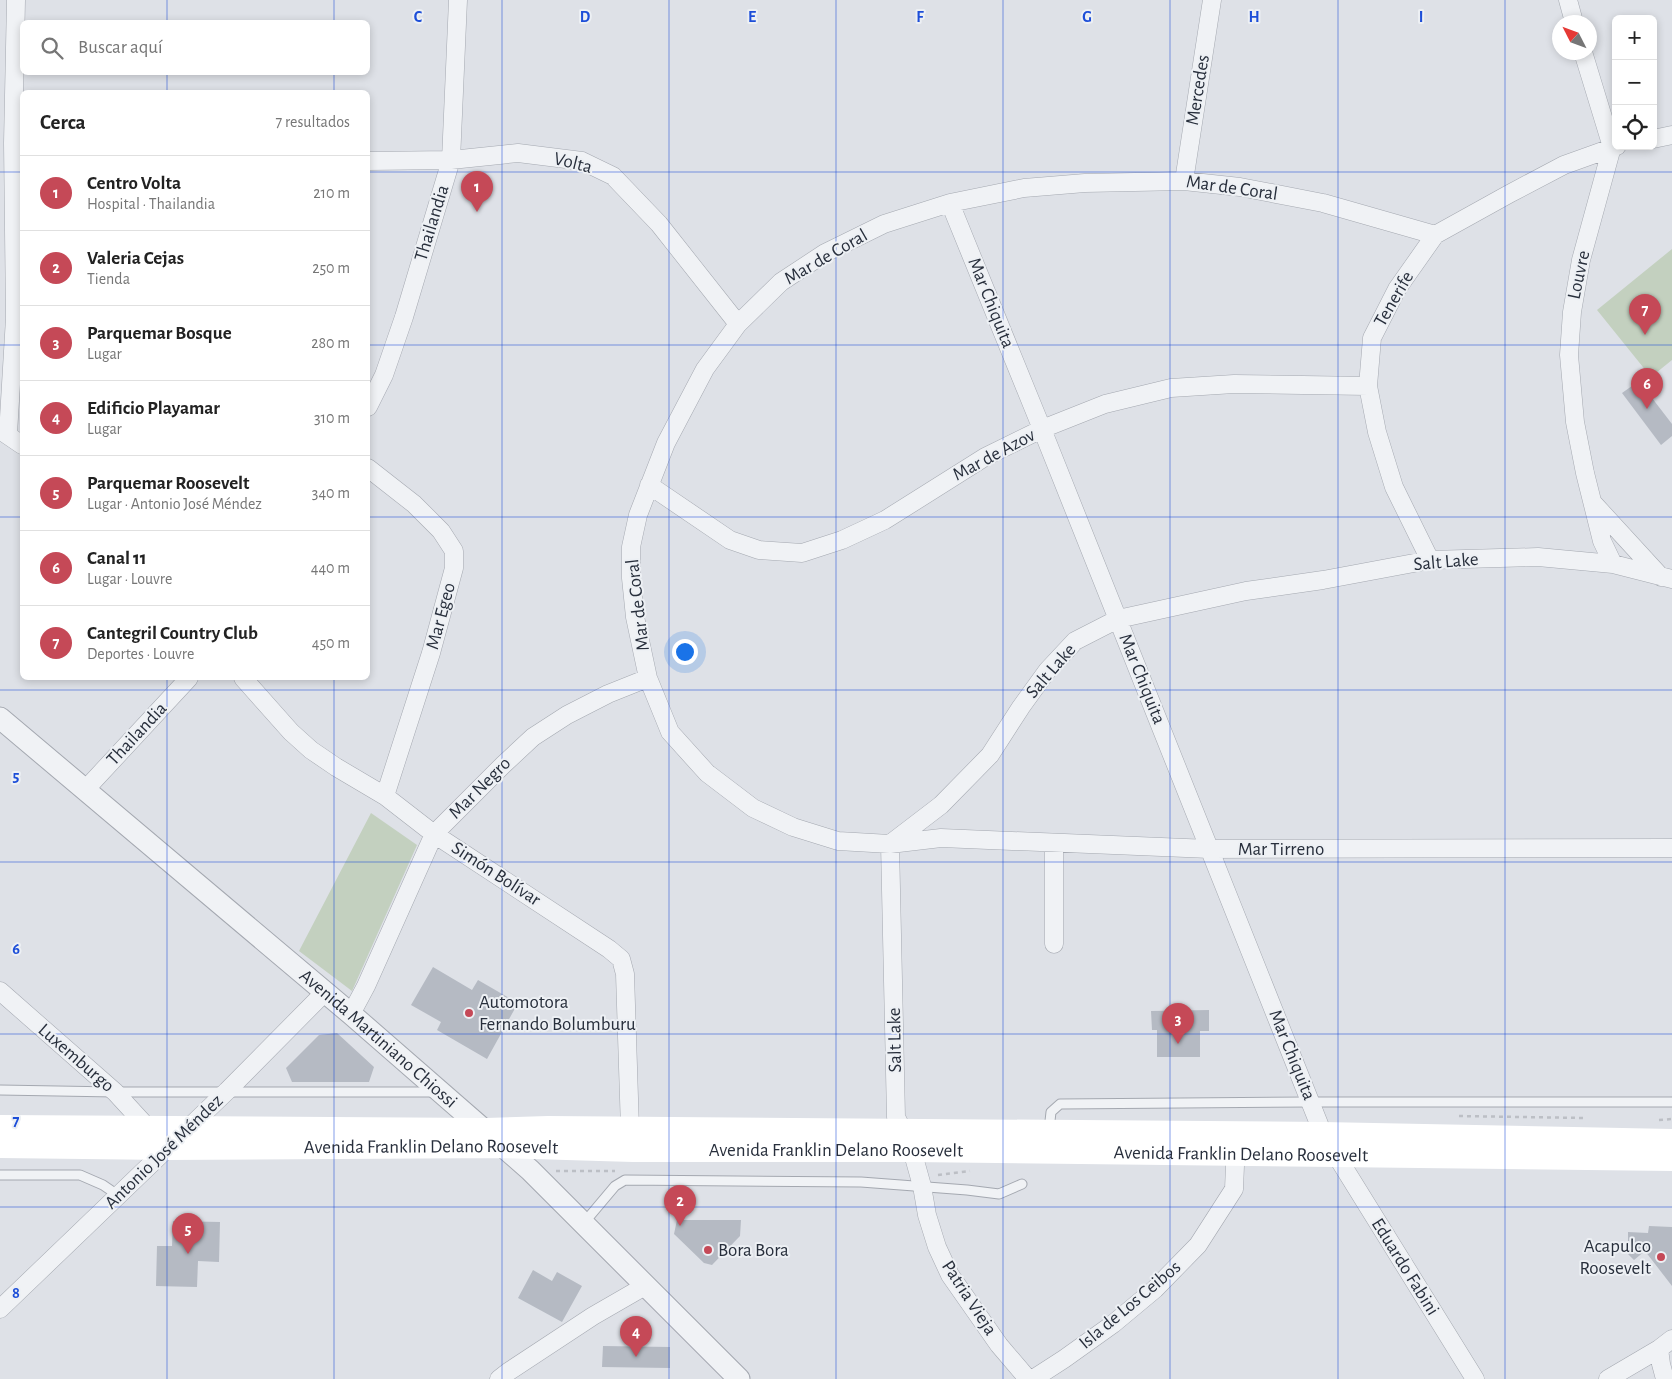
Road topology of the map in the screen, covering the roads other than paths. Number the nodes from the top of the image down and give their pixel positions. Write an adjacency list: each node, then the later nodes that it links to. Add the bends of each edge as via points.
1 (16, 0): 10 (street)
2 (458, 0): 13 (street, Thailandia)
3 (1212, 0): 15 (street, Mercedes)
4 (1568, 0): 5 (street)
5 (1572, 15)
6 (1586, 60): 9 (street)
7 (1672, 135): 8 (street)
8 (1657, 138)
9 (1612, 141)
10 (12, 142): 18 (street)
11 (1612, 148): 17 (street, Tenerife, via 1564,165)
12 (1613, 150): 27 (street, Louvre, via 1581,260 1570,338 1575,422)
13 (451, 160): 14 (street, Volta); 19 (street, Volta, via 518,153 582,162 613,176 660,224); 21 (street, Thailandia, via 404,317)
14 (370, 161)
15 (1184, 181): 16 (street, Mar de Coral, via 1024,188); 17 (street, Mar de Coral, via 1240,187 1323,203)
16 (950, 203): 19 (street, Mar de Coral, via 884,224 825,253 781,282); 22 (street, Mar Chiquita)
17 (1435, 236): 20 (street, Tenerife, via 1397,289 1372,338)
18 (19, 319): 23 (street)
19 (738, 324): 26 (street, Mar de Coral, via 705,369 666,444)
20 (1368, 386): 22 (street, Mar de Azov, via 1234,384 1172,388 1105,404); 30 (street, Tenerife, via 1377,432 1394,487)
21 (370, 403)
22 (1042, 429): 26 (street, Mar de Azov, via 984,457 885,520 842,540 802,552 759,550 730,540); 33 (street, Mar Chiquita)
23 (4, 432): 24 (street)
24 (20, 444)
25 (370, 470): 39 (street, Mar Egeo, via 414,504 441,531 454,551 454,568 431,652)
26 (649, 485): 34 (street, Mar de Coral, via 631,547 635,617)
27 (1592, 502): 28 (street); 29 (street, Louvre)
28 (1621, 532): 29 (street); 32 (street)
29 (1602, 541): 31 (street, Louvre)
30 (1430, 560): 31 (street, Salt Lake, via 1538,557); 33 (street, Salt Lake, via 1246,591)
31 (1613, 564): 32 (street, Salt Lake)
32 (1666, 578)
33 (1118, 619): 42 (street, Salt Lake, via 1075,641 1047,671 990,755 940,805); 44 (street, Mar Chiquita)
34 (648, 678): 40 (street, Mar Negro, via 591,702 533,737); 42 (street, Mar de Coral, via 670,732 707,773 754,808 792,827 838,841)
35 (187, 680): 38 (street, Thailandia)
36 (245, 680): 39 (street, Simón Bolívar, via 311,750)
37 (0, 718): 38 (street, Avenida Martiniano Chiossi)
38 (86, 790): 47 (street, Avenida Martiniano Chiossi)
39 (384, 796): 40 (street, Simón Bolívar)
40 (434, 834): 48 (street, Mar Negro); 58 (street, Simón Bolívar, via 621,959 625,974)
41 (1054, 843): 42 (street, Mar Tirreno, via 941,838); 44 (street, Mar Tirreno); 45 (street)
42 (890, 844): 62 (street, Salt Lake, via 896,1117)
43 (1672, 848): 44 (street, Mar Tirreno)
44 (1210, 849): 53 (street, Mar Chiquita)
45 (1054, 944)
46 (0, 991): 51 (street, Luxemburgo)
47 (325, 992): 48 (street, Avenida Martiniano Chiossi); 50 (street, Antonio José Méndez)
48 (351, 1014): 52 (street, Avenida Martiniano Chiossi)
49 (0, 1090): 51 (lane)
50 (226, 1091): 51 (lane); 52 (lane); 57 (street, Antonio José Méndez)
51 (115, 1092): 56 (street, Luxemburgo)
52 (440, 1092): 59 (street, Avenida Martiniano Chiossi)
53 (1310, 1102): 54 (lane); 60 (lane, via 1060,1104 1051,1112); 61 (street, Mar Chiquita)
54 (1672, 1102)
55 (0, 1127): 56 (main road, Avenida Franklin Delano Roosevelt)
56 (148, 1128): 57 (main road, Avenida Franklin Delano Roosevelt)
57 (187, 1128): 59 (main road, Avenida Franklin Delano Roosevelt); 67 (street, Antonio José Méndez)
58 (630, 1129): 59 (main road, Avenida Franklin Delano Roosevelt); 62 (main road, Avenida Franklin Delano Roosevelt)
59 (486, 1130): 66 (street, Avenida Martiniano Chiossi)
60 (1049, 1132): 62 (main road, Avenida Franklin Delano Roosevelt); 64 (main road, Avenida Franklin Delano Roosevelt)
61 (1323, 1134): 63 (main road, Avenida Franklin Delano Roosevelt); 64 (main road, Avenida Franklin Delano Roosevelt); 68 (street, Mar Chiquita)
62 (908, 1141): 64 (main road, Avenida Franklin Delano Roosevelt); 66 (main road, Avenida Franklin Delano Roosevelt, via 633,1150); 72 (street, Patria Vieja)
63 (1672, 1141)
64 (1236, 1144): 68 (main road, Avenida Franklin Delano Roosevelt); 81 (street, Isla de Los Ceibos, via 1234,1189 1198,1245 1155,1289 1113,1324)
65 (0, 1146): 67 (main road, Avenida Franklin Delano Roosevelt)
66 (504, 1146): 67 (main road, Avenida Franklin Delano Roosevelt); 74 (street, Avenida Martiniano Chiossi)
67 (167, 1148): 73 (street, Antonio José Méndez)
68 (1334, 1154): 69 (main road, Avenida Franklin Delano Roosevelt); 82 (street, Eduardo Fabini)
69 (1672, 1159)
70 (0, 1175): 73 (lane, via 80,1175)
71 (1022, 1184): 72 (lane, via 999,1194)
72 (922, 1186): 74 (lane, via 852,1182 625,1180 615,1186); 80 (street, Patria Vieja, via 926,1215 950,1275 999,1345)
73 (118, 1196): 76 (street, Antonio José Méndez)
74 (583, 1224): 75 (street, Avenida Martiniano Chiossi)
75 (645, 1286): 78 (street, via 593,1316); 79 (street, Avenida Martiniano Chiossi)
76 (0, 1309)
77 (1666, 1344): 83 (street); 84 (street, via 1661,1364)
78 (499, 1379)
79 (738, 1379)
80 (1028, 1379)
81 (1034, 1379)
82 (1475, 1379)
83 (1608, 1379)
84 (1665, 1379)

